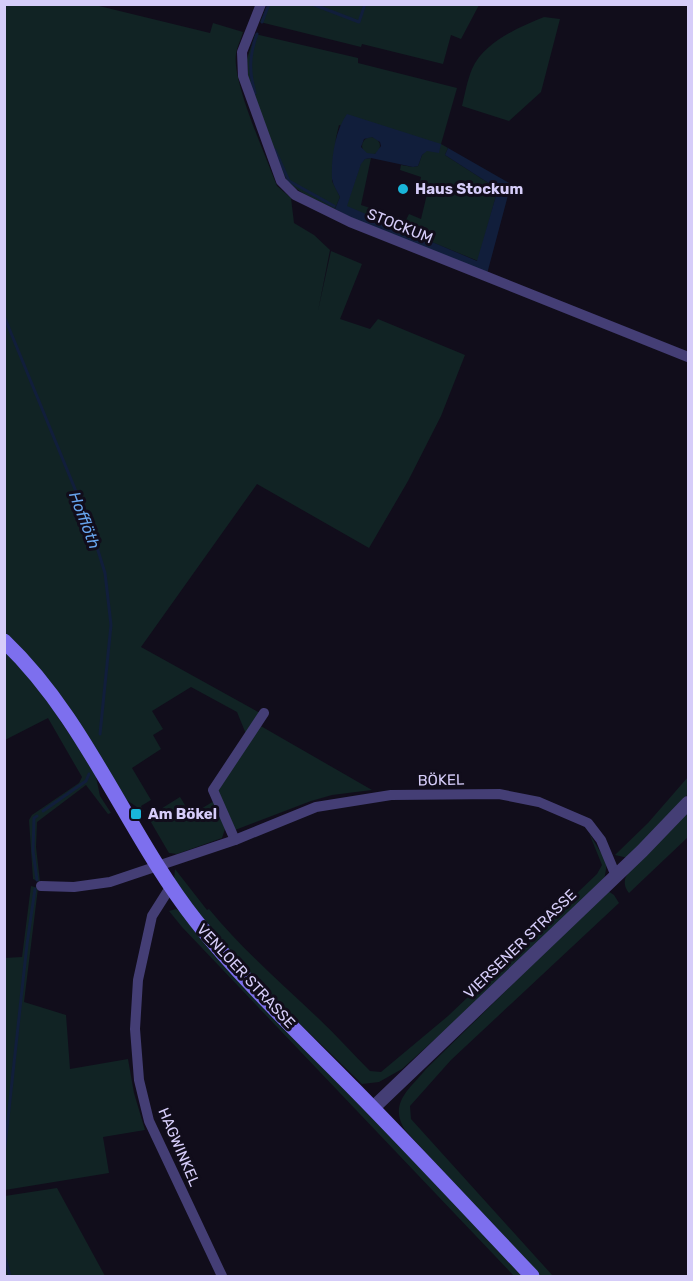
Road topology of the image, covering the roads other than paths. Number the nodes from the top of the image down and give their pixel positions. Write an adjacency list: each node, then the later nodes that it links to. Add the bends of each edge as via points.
1 (261, 4): 2 (street, STOCKUM, via 242,52 243,76 281,181 295,195 350,222)
2 (688, 357)
3 (4, 641): 7 (main road, VENLOER STRASSE, via 64,714)
4 (264, 713): 6 (street, via 213,790)
5 (688, 803): 8 (street, VIERSENER STRASSE)
6 (235, 840): 7 (street, BÖKEL); 8 (street, BÖKEL, via 316,807 392,795 499,794 539,802 588,823 601,840)
7 (159, 867): 9 (street, BÖKEL, via 98,885); 10 (main road, VENLOER STRASSE)
8 (616, 876): 11 (street, VIERSENER STRASSE)
9 (41, 886)
10 (171, 886): 11 (main road, VENLOER STRASSE, via 248,981); 12 (street, HAGWINKEL, via 152,916 138,980 135,1029 139,1080 149,1121)
11 (373, 1108): 13 (main road, VENLOER STRASSE)
12 (222, 1276)
13 (532, 1276)

